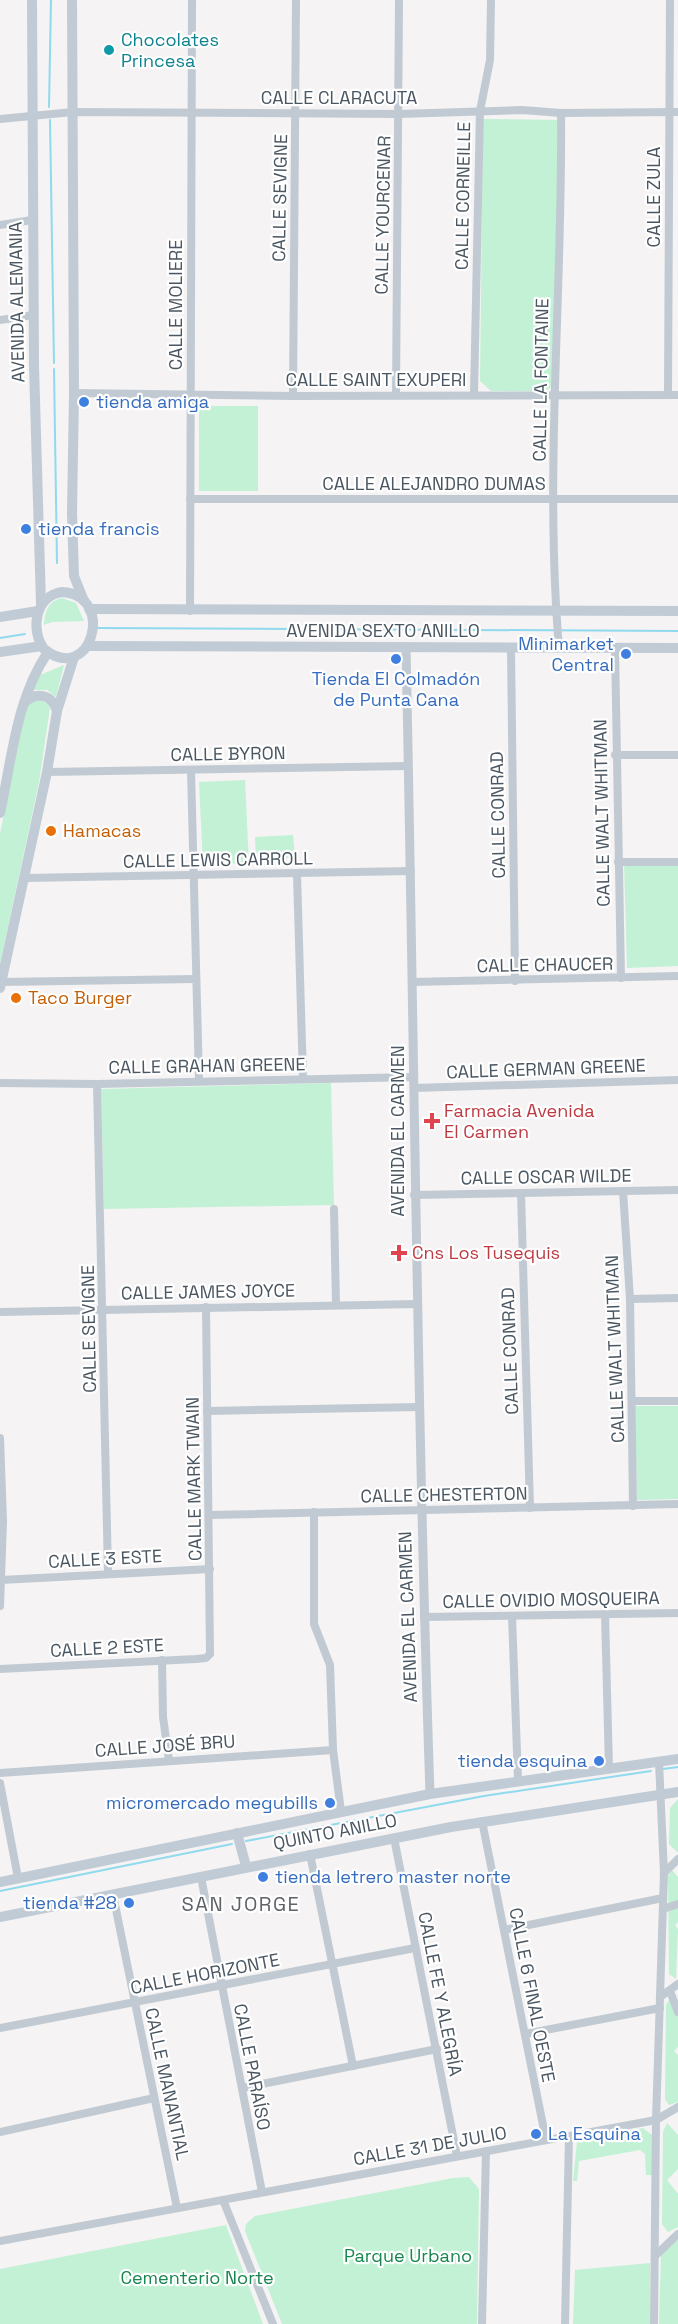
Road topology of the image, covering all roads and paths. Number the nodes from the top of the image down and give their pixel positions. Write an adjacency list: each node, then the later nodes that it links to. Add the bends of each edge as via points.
1 (32, 0): 15 (main road, AVENIDA ALEMANIA)
2 (72, 0): 10 (main road)
3 (192, 0): 8 (street, CALLE MOLIERE)
4 (296, 0): 13 (street, CALLE SEVIGNE)
5 (399, 0): 14 (street, CALLE YOURCENAR)
6 (490, 0): 9 (street, CALLE CORNEILLE, via 490,60)
7 (670, 0): 11 (street, CALLE ZULA)
8 (191, 111): 10 (street, CALLE CLARACUTA); 13 (street, CALLE CLARACUTA); 22 (street, CALLE MOLIERE)
9 (480, 111): 12 (street, CALLE CLARACUTA); 14 (street, CALLE CLARACUTA); 24 (street, CALLE CORNEILLE)
10 (73, 112): 15 (street, CALLE CLARACUTA); 21 (main road)
11 (674, 112): 12 (street, CALLE CLARACUTA); 26 (street, CALLE ZULA)
12 (561, 113): 25 (street, CALLE LA FONTAINE)
13 (296, 114): 14 (street, CALLE CLARACUTA); 28 (street, CALLE SEVIGNE)
14 (399, 114): 23 (street, CALLE YOURCENAR)
15 (33, 115): 16 (street, CALLE CLARACUTA); 17 (main road, AVENIDA ALEMANIA)
16 (0, 119)
17 (32, 220): 18 (street); 19 (main road, AVENIDA ALEMANIA)
18 (0, 225)
19 (33, 315): 20 (street); 33 (main road, AVENIDA ALEMANIA)
20 (0, 320)
21 (74, 393): 22 (street, CALLE SAINT EXUPERI); 32 (main road, via 74,576)
22 (192, 393): 28 (street, CALLE SAINT EXUPERI); 29 (street, CALLE MOLIERE)
23 (396, 394): 24 (street, CALLE SAINT EXUPERI); 28 (street, CALLE SAINT EXUPERI)
24 (474, 394): 25 (street, CALLE SAINT EXUPERI)
25 (555, 395): 26 (street, CALLE SAINT EXUPERI); 30 (street, CALLE LA FONTAINE)
26 (668, 395): 27 (street, CALLE SAINT EXUPERI)
27 (678, 395)
28 (293, 396)
29 (190, 499): 30 (street, CALLE ALEJANDRO DUMAS); 34 (street, CALLE MOLIERE)
30 (554, 499): 31 (street, CALLE ALEJANDRO DUMAS); 37 (street, CALLE LA FONTAINE)
31 (678, 499)
32 (87, 605): 33 (main road, via 77,595 62,592 52,595); 34 (main road, AVENIDA SEXTO ANILLO); 39 (main road, via 93,626)
33 (40, 608): 36 (main road); 44 (main road, via 37,626)
34 (190, 611): 37 (main road, AVENIDA SEXTO ANILLO)
35 (678, 611): 37 (main road, AVENIDA SEXTO ANILLO)
36 (0, 617)
37 (556, 617): 38 (street, CALLE LA FONTAINE)
38 (559, 643): 41 (main road, AVENIDA SEXTO ANILLO); 42 (main road, AVENIDA SEXTO ANILLO)
39 (89, 646): 40 (main road, AVENIDA SEXTO ANILLO); 46 (main road)
40 (406, 647): 41 (main road, AVENIDA SEXTO ANILLO); 53 (street, AVENIDA EL CARMEN)
41 (511, 648): 66 (street, CALLE CONRAD)
42 (615, 648): 43 (main road, AVENIDA SEXTO ANILLO); 49 (street, CALLE WALT WHITMAN)
43 (678, 648)
44 (45, 649): 45 (main road); 46 (main road, via 62,657); 47 (main road)
45 (0, 652)
46 (74, 657): 48 (main road)
47 (24, 703): 48 (main road, via 36,695 45,696); 51 (main road)
48 (57, 711): 55 (main road)
49 (615, 755): 50 (street); 57 (street, CALLE WALT WHITMAN)
50 (678, 755)
51 (12, 763): 52 (street); 56 (main road)
52 (0, 764)
53 (408, 766): 54 (street, CALLE BYRON); 59 (street, AVENIDA EL CARMEN)
54 (191, 770): 55 (street, CALLE BYRON); 61 (street)
55 (47, 772): 62 (main road)
56 (0, 813)
57 (618, 862): 58 (street); 64 (street, CALLE WALT WHITMAN)
58 (678, 862)
59 (411, 871): 60 (street, CALLE LEWIS CARROLL); 67 (street, AVENIDA EL CARMEN)
60 (297, 874): 61 (street, CALLE LEWIS CARROLL); 70 (street)
61 (193, 876): 62 (street, CALLE LEWIS CARROLL); 65 (street)
62 (25, 878): 68 (main road)
63 (678, 976): 64 (street, CALLE CHAUCER)
64 (621, 978): 66 (street, CALLE CHAUCER)
65 (195, 979): 68 (street); 72 (street)
66 (515, 981): 67 (street, CALLE CHAUCER)
67 (413, 982): 69 (street, AVENIDA EL CARMEN)
68 (1, 985)
69 (414, 1077): 70 (street, CALLE GRAHAN GREENE); 75 (street, AVENIDA EL CARMEN)
70 (303, 1079): 72 (street, CALLE GRAHAN GREENE)
71 (678, 1080): 75 (street, CALLE GERMAN GREENE)
72 (199, 1081): 74 (street, CALLE GRAHAN GREENE)
73 (0, 1083): 74 (street, CALLE GRAHAN GREENE)
74 (98, 1084): 86 (street, CALLE SEVIGNE)
75 (414, 1088): 79 (street, AVENIDA EL CARMEN)
76 (678, 1190): 77 (street, CALLE OSCAR WILDE)
77 (623, 1191): 78 (street, CALLE OSCAR WILDE); 82 (street, CALLE WALT WHITMAN)
78 (520, 1193): 79 (street, CALLE OSCAR WILDE); 95 (street, CALLE CONRAD)
79 (414, 1195): 84 (street, AVENIDA EL CARMEN)
80 (334, 1209): 83 (street)
81 (678, 1298): 82 (street)
82 (630, 1299): 88 (street, CALLE WALT WHITMAN)
83 (336, 1304): 84 (street, CALLE JAMES JOYCE); 85 (street, CALLE JAMES JOYCE)
84 (417, 1304): 90 (street, AVENIDA EL CARMEN)
85 (206, 1307): 86 (street, CALLE JAMES JOYCE); 91 (street, CALLE MARK TWAIN)
86 (104, 1310): 87 (street, CALLE JAMES JOYCE); 101 (street, CALLE SEVIGNE)
87 (0, 1312)
88 (632, 1401): 89 (street); 94 (street, CALLE WALT WHITMAN)
89 (678, 1401)
90 (420, 1407): 91 (street); 96 (street, AVENIDA EL CARMEN)
91 (207, 1411): 98 (street, CALLE MARK TWAIN)
92 (0, 1438): 99 (street)
93 (678, 1504): 94 (street, CALLE CHESTERTON)
94 (633, 1506): 95 (street, CALLE CHESTERTON)
95 (530, 1508): 96 (street, CALLE CHESTERTON)
96 (421, 1511): 97 (street, CALLE CHESTERTON); 107 (street, AVENIDA EL CARMEN)
97 (314, 1512): 98 (street, CALLE CHESTERTON); 111 (street, via 314,1624 330,1665)
98 (210, 1515): 100 (street, CALLE MARK TWAIN)
99 (1, 1521): 102 (street)
100 (210, 1569): 101 (street, CALLE 3 ESTE); 108 (street, CALLE MARK TWAIN)
101 (108, 1573): 102 (street, CALLE 3 ESTE)
102 (2, 1580): 103 (street)
103 (0, 1606)
104 (605, 1614): 105 (street, CALLE OVIDIO MOSQUEIRA); 106 (street, CALLE OVIDIO MOSQUEIRA); 115 (street)
105 (678, 1614)
106 (512, 1616): 107 (street, CALLE OVIDIO MOSQUEIRA); 117 (street)
107 (424, 1617): 120 (street, AVENIDA EL CARMEN)
108 (212, 1650): 109 (street, CALLE 2 ESTE, via 206,1658)
109 (162, 1660): 110 (street, CALLE 2 ESTE); 113 (street)
110 (0, 1669)
111 (333, 1750): 113 (street, CALLE JOSÉ BRU); 122 (street)
112 (678, 1759): 114 (main road, QUINTO ANILLO)
113 (169, 1760): 116 (street, CALLE JOSÉ BRU)
114 (659, 1762): 115 (main road, QUINTO ANILLO); 121 (street)
115 (609, 1768): 117 (main road, QUINTO ANILLO)
116 (0, 1773)
117 (518, 1780): 120 (main road, QUINTO ANILLO)
118 (0, 1783): 131 (street)
119 (678, 1792): 121 (main road, QUINTO ANILLO)
120 (430, 1794): 122 (main road, QUINTO ANILLO)
121 (662, 1794): 123 (main road, QUINTO ANILLO); 129 (street)
122 (341, 1811): 124 (main road, QUINTO ANILLO)
123 (482, 1821): 125 (main road, QUINTO ANILLO); 138 (street, CALLE 6 FINAL OESTE)
124 (237, 1833): 128 (main road); 131 (main road, QUINTO ANILLO)
125 (394, 1838): 126 (main road, QUINTO ANILLO); 139 (street, CALLE FE Y ALEGRÍA)
126 (310, 1854): 128 (main road, QUINTO ANILLO); 140 (street)
127 (678, 1859): 129 (street)
128 (246, 1866): 130 (main road, QUINTO ANILLO)
129 (663, 1873): 134 (street)
130 (201, 1877): 133 (main road, QUINTO ANILLO); 142 (street, CALLE PARAÍSO)
131 (18, 1878): 132 (main road, QUINTO ANILLO)
132 (0, 1882)
133 (113, 1894): 137 (main road, QUINTO ANILLO); 145 (street, CALLE MANANTIAL)
134 (663, 1898): 136 (street); 138 (street)
135 (678, 1904): 136 (street)
136 (663, 1909): 144 (street)
137 (0, 1917)
138 (504, 1930): 149 (street, CALLE 6 FINAL OESTE)
139 (415, 1948): 140 (street, CALLE HORIZONTE); 150 (street, CALLE FE Y ALEGRÍA)
140 (332, 1964): 142 (street, CALLE HORIZONTE); 151 (street)
141 (678, 1984): 143 (street)
142 (221, 1987): 145 (street, CALLE HORIZONTE); 152 (street, CALLE PARAÍSO)
143 (670, 1991): 144 (street); 147 (street)
144 (660, 1997): 146 (street)
145 (135, 2002): 148 (street, CALLE HORIZONTE); 153 (street, CALLE MANANTIAL)
146 (660, 2008): 149 (street); 155 (street)
147 (678, 2012)
148 (0, 2028)
149 (525, 2034): 158 (street, CALLE 6 FINAL OESTE)
150 (437, 2049): 151 (street); 160 (street, CALLE FE Y ALEGRÍA)
151 (353, 2066): 152 (street)
152 (242, 2088): 161 (street, CALLE PARAÍSO)
153 (154, 2098): 156 (street); 163 (street, CALLE MANANTIAL)
154 (678, 2107): 155 (street)
155 (656, 2120): 157 (street, CALLE 31 DE JULIO); 166 (street)
156 (0, 2132)
157 (569, 2136): 158 (street, CALLE 31 DE JULIO); 169 (street)
158 (546, 2140): 159 (street, CALLE 31 DE JULIO)
159 (486, 2151): 160 (street, CALLE 31 DE JULIO); 168 (street)
160 (457, 2156): 161 (street, CALLE 31 DE JULIO)
161 (261, 2193): 162 (street, CALLE 31 DE JULIO)
162 (223, 2200): 163 (street, CALLE 31 DE JULIO); 167 (street)
163 (177, 2208): 165 (street, CALLE 31 DE JULIO)
164 (678, 2234): 166 (street)
165 (0, 2241)
166 (656, 2255): 170 (street)
167 (273, 2324)
168 (482, 2324)
169 (565, 2324)
170 (654, 2324)

